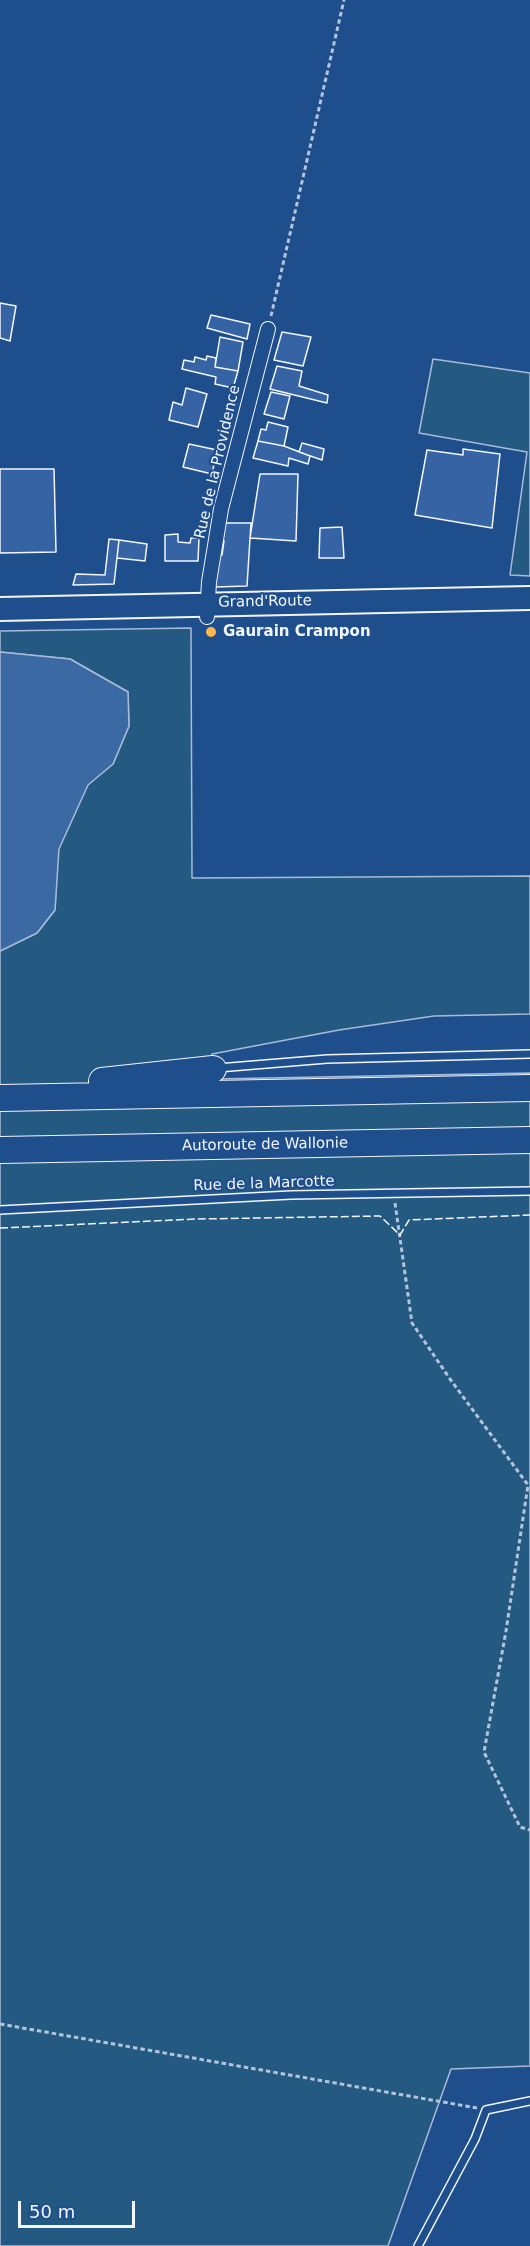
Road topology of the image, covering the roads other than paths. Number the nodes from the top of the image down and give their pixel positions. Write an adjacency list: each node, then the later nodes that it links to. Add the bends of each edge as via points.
1 (268, 329): 4 (street, Rue de la Providence, via 221,509)
2 (530, 598): 4 (main road, Grand'Route)
3 (0, 609): 4 (main road, Grand'Route)
4 (207, 610): 5 (main road, Grand'Route); 6 (main road, Grand'Route)
5 (530, 612)
6 (0, 622)
7 (530, 1054): 8 (lane, via 327,1059)
8 (213, 1069): 10 (highway, via 78,1084)
9 (530, 1088): 10 (highway)
10 (1, 1098)
11 (530, 1140): 12 (highway, Autoroute de Wallonie)
12 (0, 1150)
13 (530, 1191): 14 (lane, Rue de la Marcotte, via 291,1195)
14 (0, 1210)
15 (530, 2101): 16 (lane, via 486,2110 475,2139)
16 (418, 2246)

